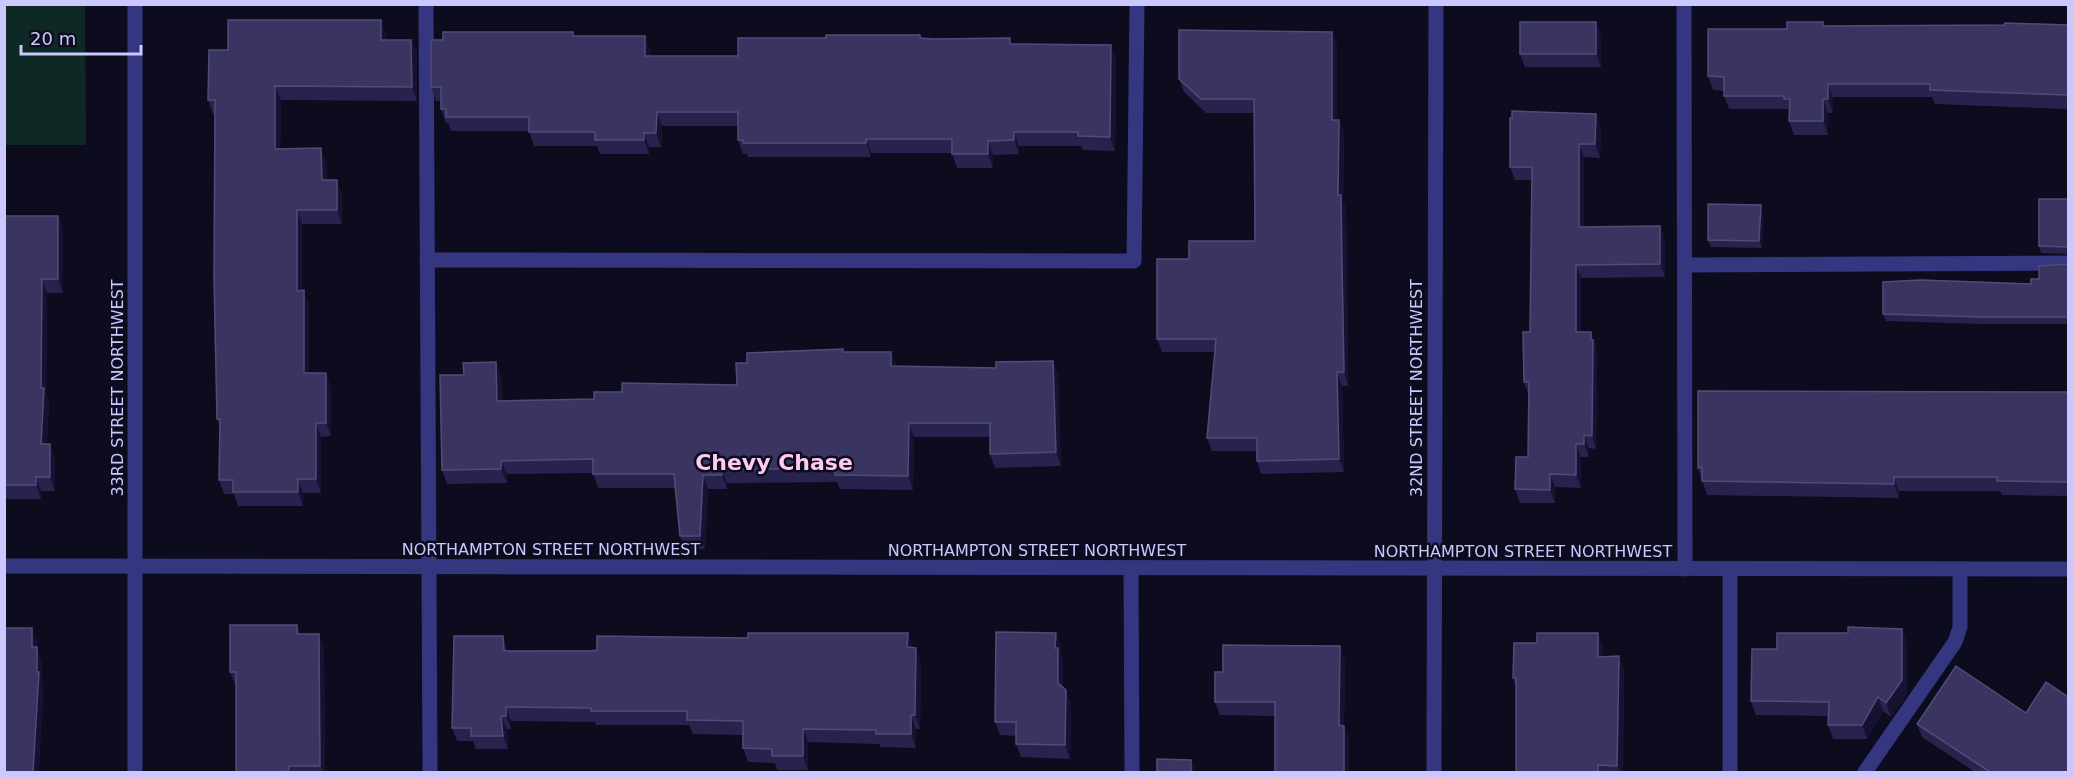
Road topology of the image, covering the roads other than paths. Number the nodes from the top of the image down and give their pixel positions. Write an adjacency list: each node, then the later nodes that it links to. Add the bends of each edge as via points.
1 (135, 4): 10 (street, 33RD STREET NORTHWEST)
2 (426, 4): 6 (street)
3 (1137, 4): 6 (street, via 1134,261)
4 (1436, 4): 13 (street, 32ND STREET NORTHWEST)
5 (1684, 4): 8 (street)
6 (427, 260): 11 (street)
7 (2068, 263): 8 (street)
8 (1685, 265): 14 (street)
9 (4, 566): 10 (street, NORTHAMPTON STREET NORTHWEST)
10 (135, 566): 11 (street, NORTHAMPTON STREET NORTHWEST); 18 (street, 33RD STREET NORTHWEST)
11 (428, 567): 12 (street, NORTHAMPTON STREET NORTHWEST); 19 (street)
12 (1131, 568): 13 (street, NORTHAMPTON STREET NORTHWEST); 20 (street)
13 (1434, 569): 14 (street, NORTHAMPTON STREET NORTHWEST); 21 (street, 32ND STREET NORTHWEST)
14 (1685, 569): 15 (street, NORTHAMPTON STREET NORTHWEST)
15 (1730, 569): 16 (street, NORTHAMPTON STREET NORTHWEST); 22 (street)
16 (1960, 569): 17 (street, NORTHAMPTON STREET NORTHWEST); 23 (street, via 1960,627 1955,642)
17 (2068, 569)
18 (135, 772)
19 (430, 772)
20 (1132, 772)
21 (1434, 772)
22 (1730, 772)
23 (1865, 772)

